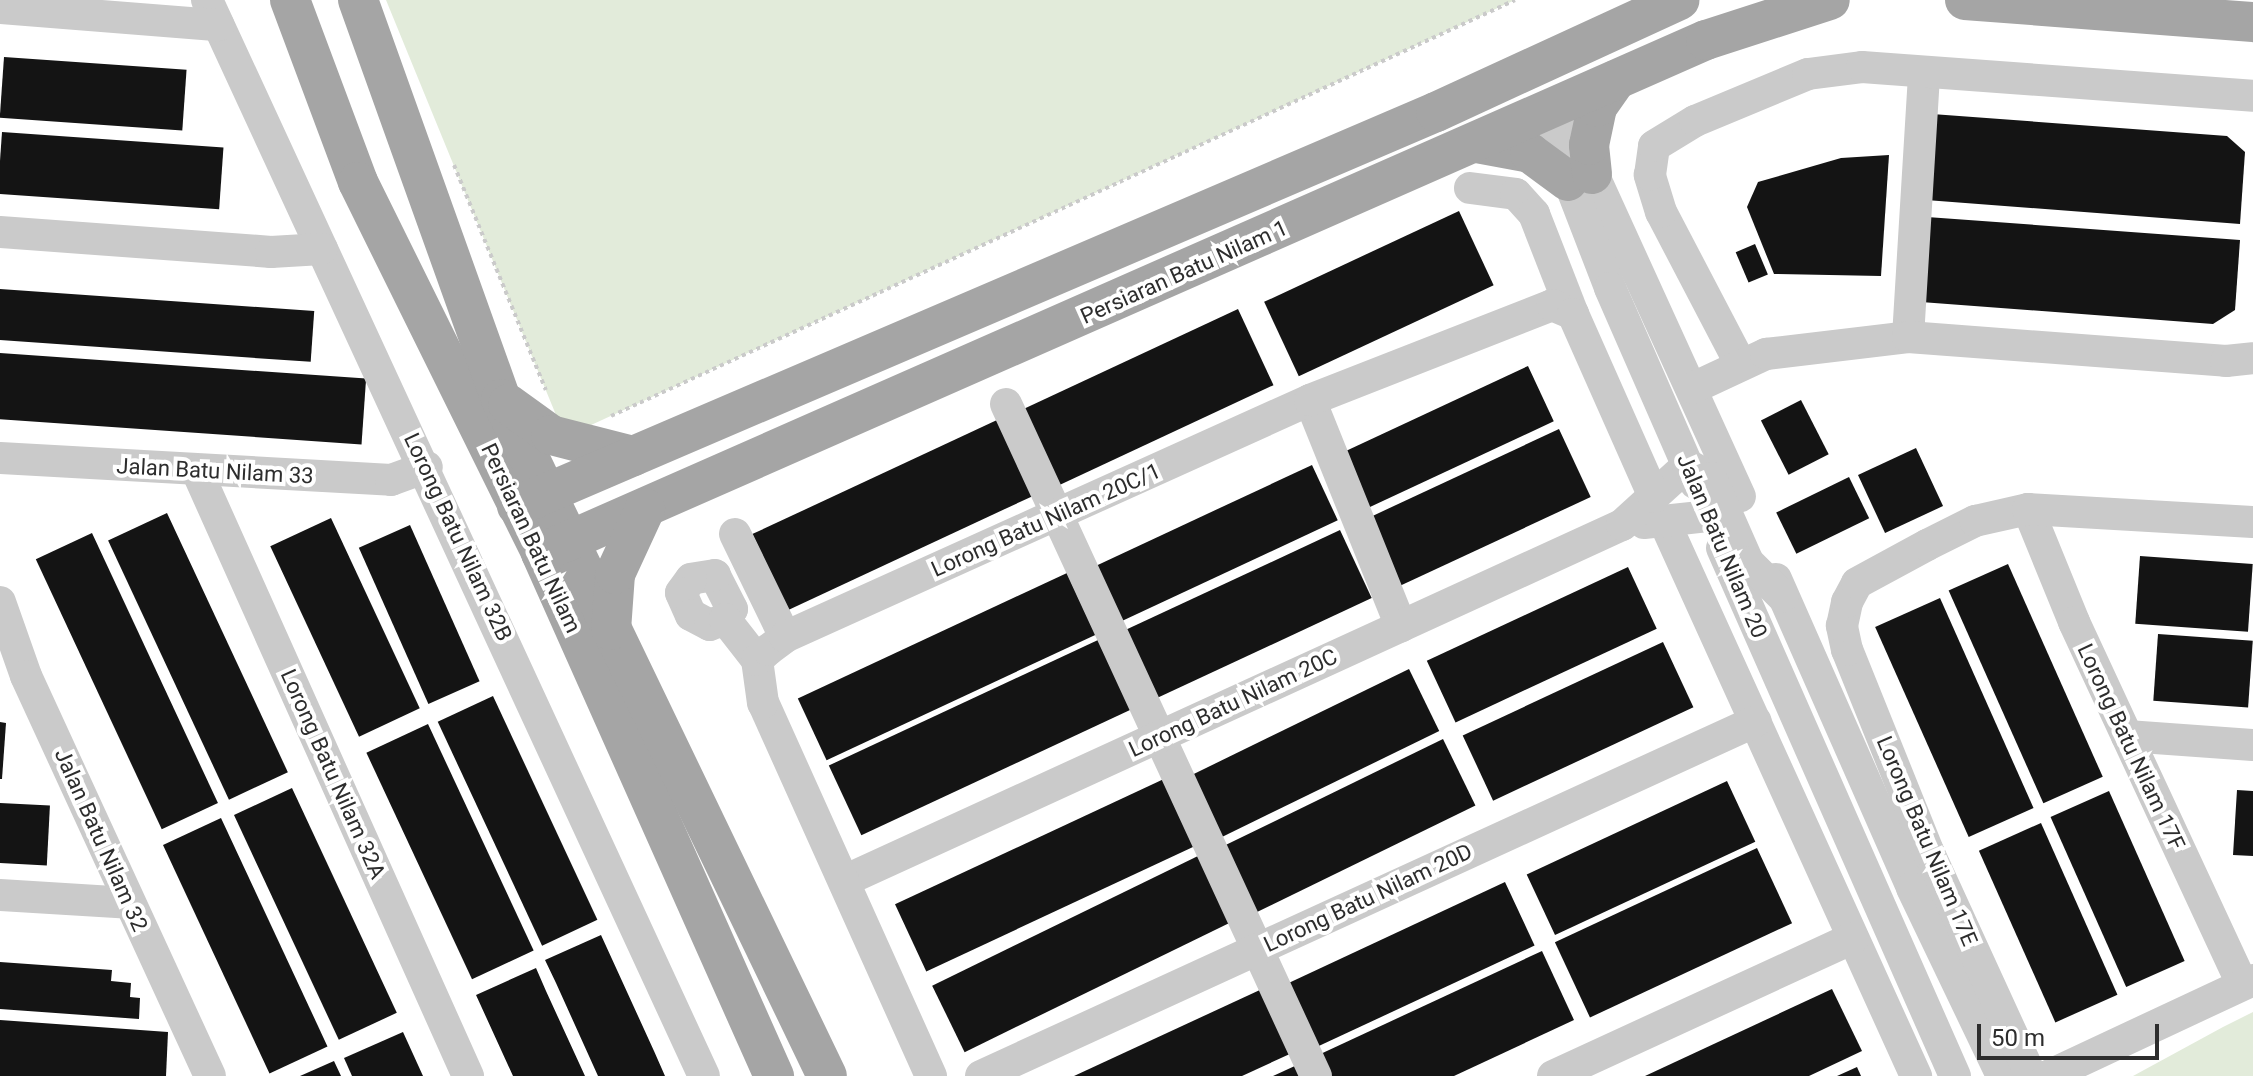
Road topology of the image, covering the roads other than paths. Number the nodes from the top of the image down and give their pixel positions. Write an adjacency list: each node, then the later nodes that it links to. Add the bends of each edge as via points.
1 (290, 0): 36 (main road, Persiaran Batu Nilam, via 358,182)
2 (358, 0): 28 (main road, Persiaran Batu Nilam)
3 (1679, 0): 12 (main road, Persiaran Batu Nilam 1)
4 (1830, 0): 14 (main road, Persiaran Batu Nilam 1, via 1706,40)
5 (1965, 0): 8 (main road)
6 (2187, 0): 7 (main road)
7 (2222, 0)
8 (2013, 1): 11 (main road)
9 (0, 8): 10 (street)
10 (212, 12): 22 (street, Lorong Batu Nilam 32B)
11 (2253, 22)
12 (1631, 25): 16 (main road, via 1574,68); 17 (main road, Persiaran Batu Nilam 1)
13 (1924, 73): 15 (street); 24 (street); 26 (street, via 1862,67 1808,74 1695,121 1654,146 1650,175 1661,212)
14 (1616, 80): 16 (main road, Persiaran Batu Nilam 1); 19 (main road, via 1597,107)
15 (2253, 96)
16 (1550, 106): 17 (main road, via 1519,97); 18 (main road, Persiaran Batu Nilam 1); 19 (street, Jalan Batu Nilam 20)
17 (1436, 112): 31 (main road, Persiaran Batu Nilam 1)
18 (1477, 143): 19 (main road, via 1530,153); 37 (main road, Persiaran Batu Nilam 1)
19 (1580, 178): 27 (street, Jalan Batu Nilam 20); 33 (street, Jalan Batu Nilam 20)
20 (1470, 188): 23 (street, via 1516,194 1534,214)
21 (0, 232): 22 (street, via 271,252)
22 (322, 249): 34 (street, Lorong Batu Nilam 32B)
23 (1568, 310): 29 (street, Lorong Batu Nilam 20C/1, via 1552,305); 38 (street)
24 (1908, 337): 25 (street, via 2226,361); 26 (street, via 1821,345)
25 (2253, 358)
26 (1740, 363): 27 (street)
27 (1693, 388): 45 (street, Jalan Batu Nilam 20)
28 (501, 399): 31 (main road, via 551,435); 36 (main road, Persiaran Batu Nilam)
29 (1310, 400): 40 (street, Lorong Batu Nilam 20C/1); 48 (street)
30 (1006, 404): 40 (street)
31 (633, 456): 36 (main road, Persiaran Batu Nilam 1)
32 (0, 458): 35 (street, Jalan Batu Nilam 33)
33 (1688, 465): 38 (street, Lorong Batu Nilam 20C); 41 (street, Jalan Batu Nilam 20); 45 (street, via 1711,478 1748,562)
34 (427, 467): 35 (street, Jalan Batu Nilam 33, via 391,480); 67 (street, Lorong Batu Nilam 32B)
35 (197, 471): 66 (street, Lorong Batu Nilam 32A)
36 (531, 498): 44 (main road, Persiaran Batu Nilam)
37 (645, 509): 44 (main road, Persiaran Batu Nilam 1); 49 (main road, via 615,574)
38 (1659, 509): 41 (street); 48 (street, Lorong Batu Nilam 20C); 53 (street)
39 (2028, 509): 42 (street); 54 (street, Lorong Batu Nilam 17F); 77 (street, Lorong Batu Nilam 17E, via 1975,521 1857,583 1842,626 1928,851)
40 (1057, 516): 50 (street, Lorong Batu Nilam 20C/1); 55 (street)
41 (1708, 516): 63 (street, Jalan Batu Nilam 20)
42 (2253, 522)
43 (735, 534): 50 (street)
44 (554, 546): 49 (main road, Persiaran Batu Nilam); 68 (main road, Persiaran Batu Nilam)
45 (1783, 597): 58 (street, Jalan Batu Nilam 20)
46 (0, 602): 52 (street, Jalan Batu Nilam 32)
47 (725, 619): 51 (street)
48 (1401, 626): 55 (street, Lorong Batu Nilam 20C)
49 (611, 632): 69 (main road, Persiaran Batu Nilam, via 755,917)
50 (785, 637): 51 (street, Lorong Batu Nilam 20C/1)
51 (757, 660): 57 (street, via 763,703)
52 (13, 676): 60 (street, Jalan Batu Nilam 32)
53 (1756, 721): 61 (street); 62 (street, Lorong Batu Nilam 20D)
54 (2127, 736): 56 (street); 64 (street, Lorong Batu Nilam 17F)
55 (1158, 738): 57 (street, Lorong Batu Nilam 20C); 62 (street)
56 (2253, 745)
57 (844, 881): 70 (street)
58 (1912, 888): 63 (street, Jalan Batu Nilam 20, via 1907,909 1933,969 1923,977); 76 (street, Jalan Batu Nilam 20)
59 (0, 895): 60 (street)
60 (129, 903): 65 (street, Jalan Batu Nilam 32)
61 (1853, 938): 73 (street); 74 (street)
62 (1257, 949): 71 (street, Lorong Batu Nilam 20D); 72 (street)
63 (1909, 975): 75 (street, Jalan Batu Nilam 20)
64 (2247, 981): 78 (street)
65 (210, 1076)
66 (468, 1076)
67 (704, 1076)
68 (774, 1076)
69 (827, 1076)
70 (931, 1076)
71 (981, 1076)
72 (1316, 1076)
73 (1553, 1076)
74 (1916, 1076)
75 (1955, 1076)
76 (2002, 1076)
77 (2031, 1076)
78 (2048, 1076)

